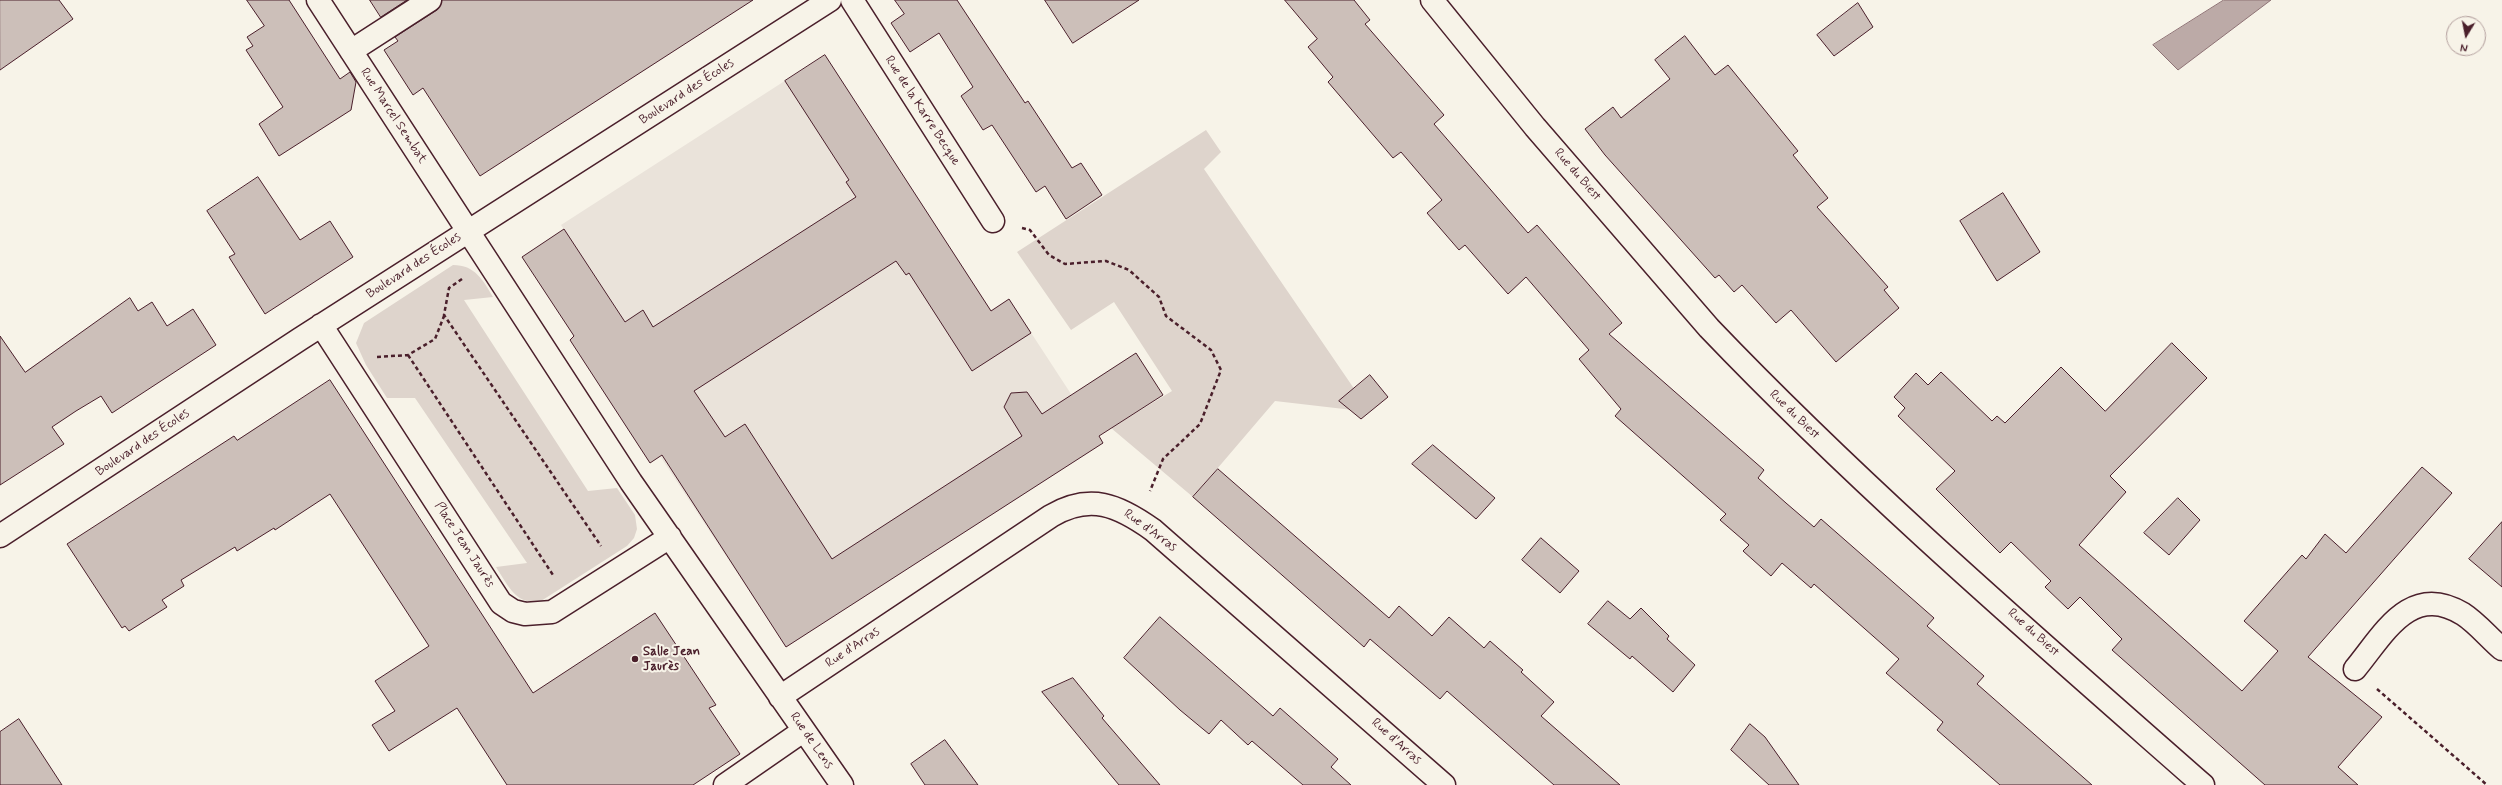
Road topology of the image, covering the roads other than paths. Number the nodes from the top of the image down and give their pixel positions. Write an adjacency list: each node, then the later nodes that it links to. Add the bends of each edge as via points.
1 (318, 0): 6 (street, Rue Marcel Sembat)
2 (430, 0): 6 (street)
3 (830, 0): 8 (street, Boulevard des Écoles)
4 (852, 0): 7 (street, Rue de la Karre Becque)
5 (1432, 0): 19 (street, Rue du Biest, via 1535,127 1736,357 1814,435)
6 (351, 52): 8 (street, Rue Marcel Sembat)
7 (994, 221)
8 (468, 232): 9 (street, Boulevard des Écoles); 11 (street)
9 (321, 325): 10 (street, Boulevard des Écoles); 11 (street, Place Jean Jaurès, via 500,603 513,611 538,615 552,612)
10 (0, 536)
11 (670, 537): 14 (street)
12 (2502, 649): 13 (street, via 2464,615 2438,604 2426,604 2412,607 2400,615)
13 (2355, 669)
14 (780, 697): 15 (street, Rue de Lens); 18 (street, Rue d'Arras, via 1064,508 1094,503 1122,510 1137,519 1287,646)
15 (803, 731): 16 (street); 17 (street, Rue de Lens)
16 (725, 785)
17 (842, 785)
18 (1444, 785)
19 (2203, 785)

